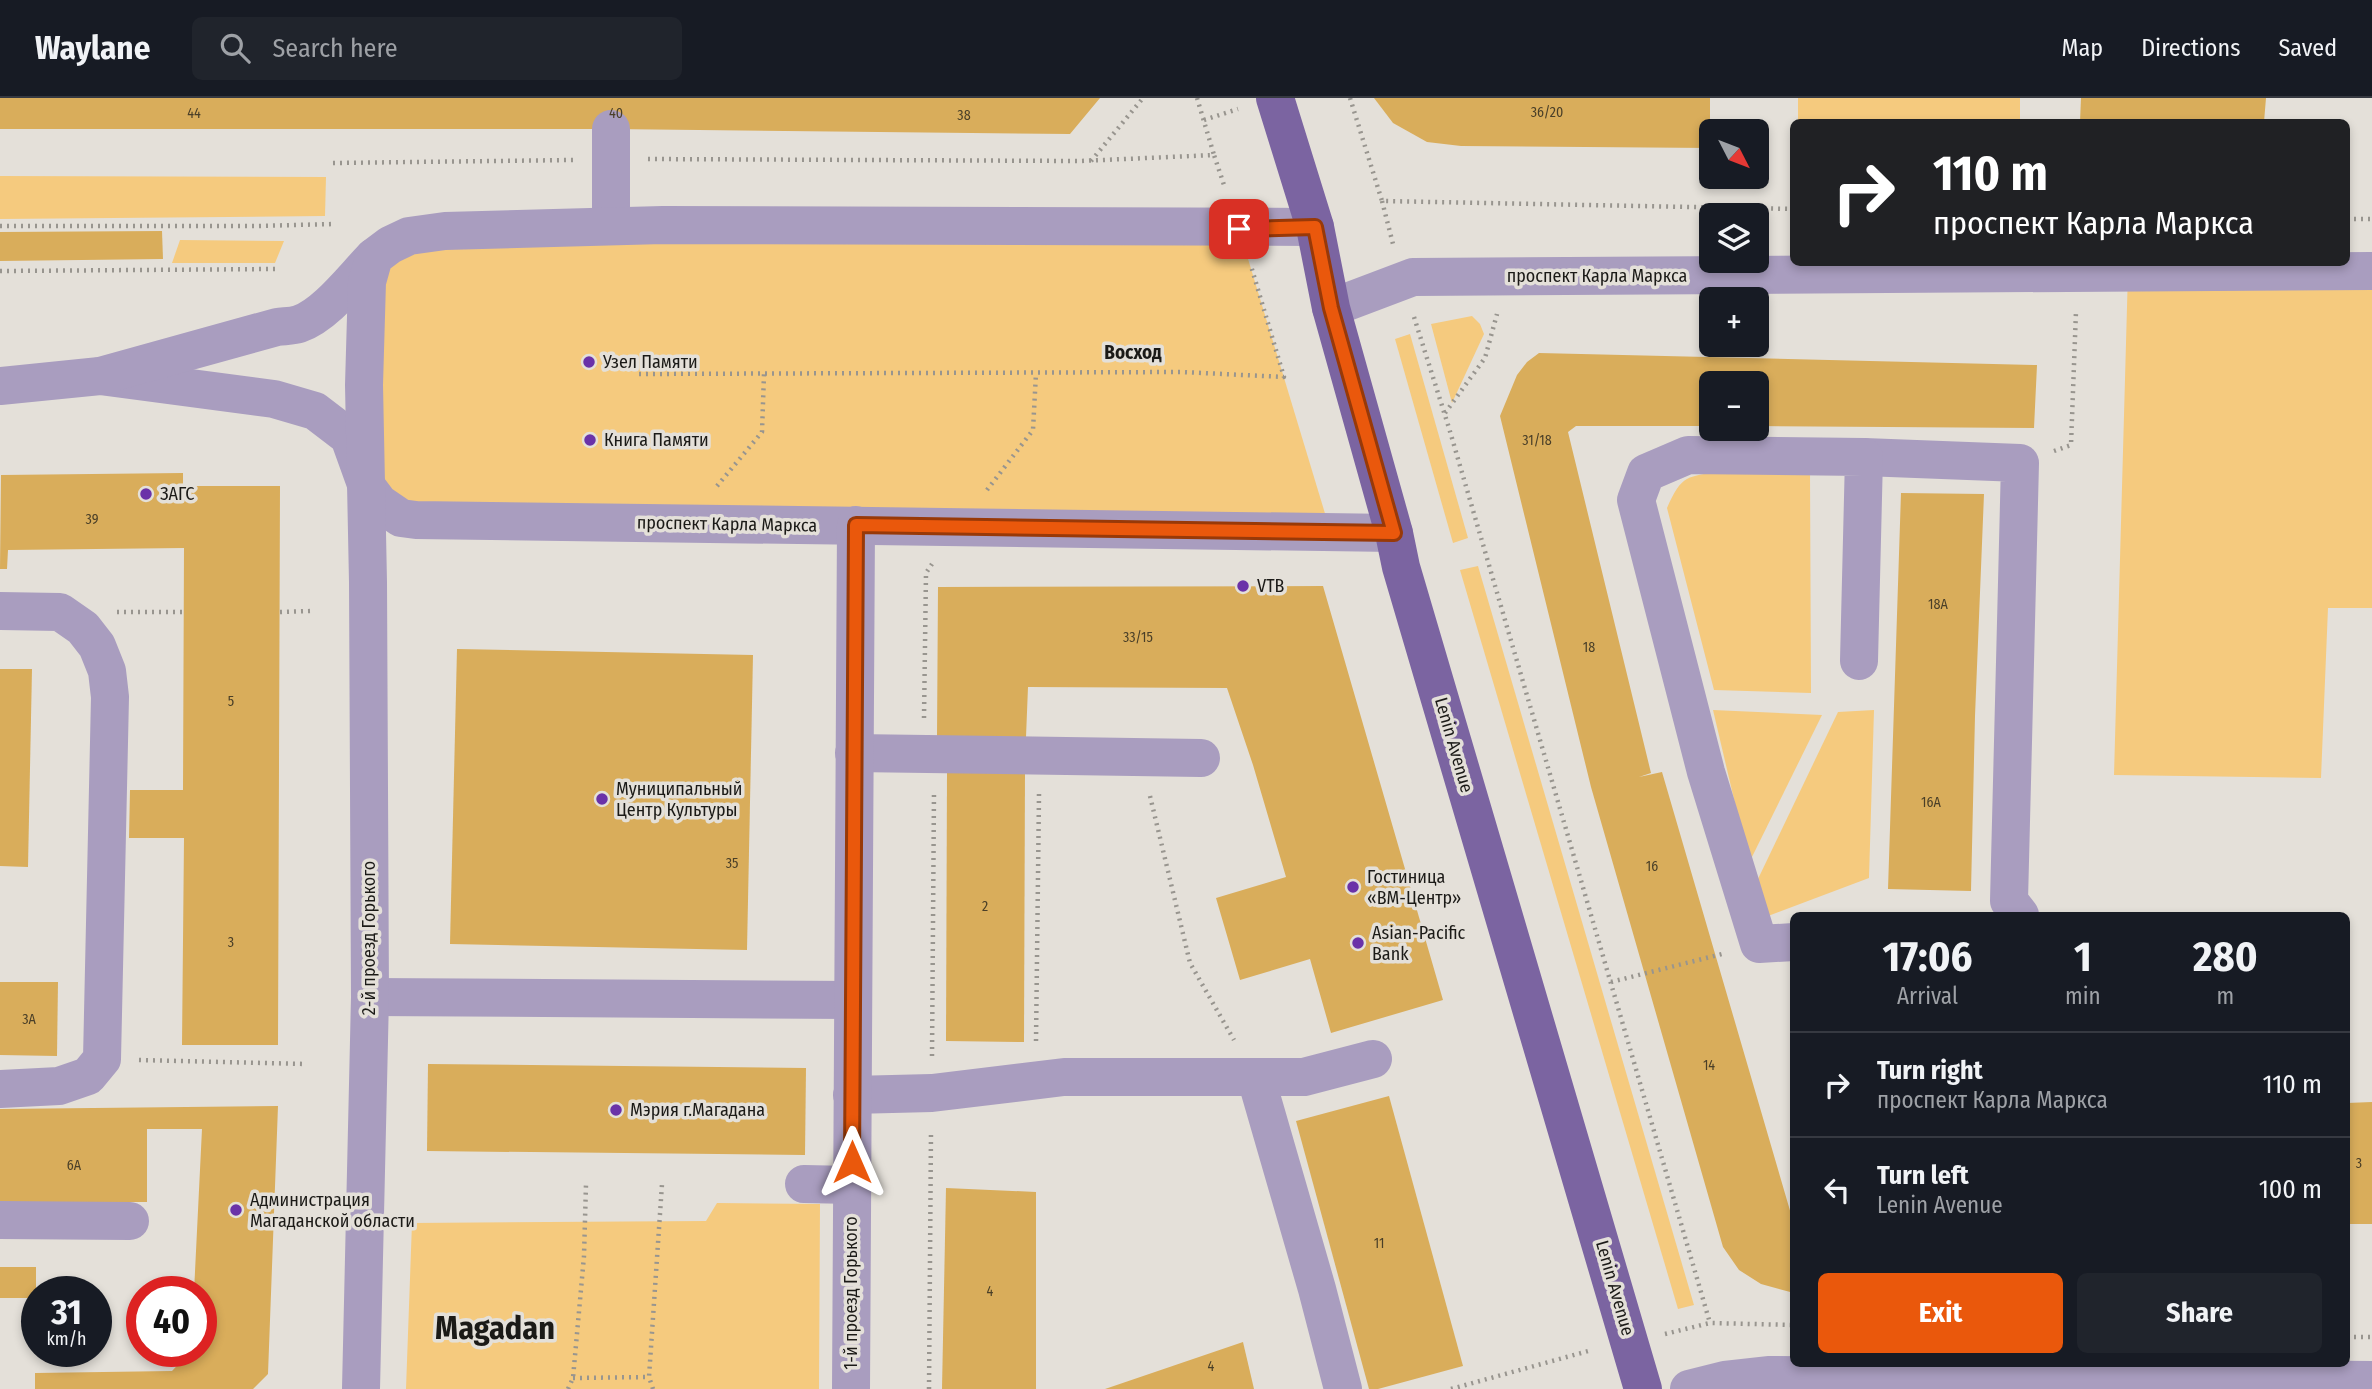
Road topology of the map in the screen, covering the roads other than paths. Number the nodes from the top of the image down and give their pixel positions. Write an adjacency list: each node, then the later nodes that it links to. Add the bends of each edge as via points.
1 (1275, 98): 4 (main road, Lenin Avenue)
2 (611, 129): 3 (street)
3 (611, 226): 4 (street, проспект Карла Маркса); 5 (street, проспект Карла Маркса, via 409,236)
4 (1315, 227): 7 (main road, Lenin Avenue)
5 (374, 257): 8 (street, проспект Карла Маркса, via 317,314 299,324); 11 (street, via 366,282)
6 (2372, 271): 7 (street, проспект Карла Маркса, via 1408,279)
7 (1331, 308): 13 (main road, Lenin Avenue)
8 (100, 376): 9 (street, проспект Карла Маркса); 11 (street, проспект Карла Маркса, via 274,399 315,411 349,437)
9 (0, 386)
10 (1864, 457): 15 (street); 18 (street, via 2020,463 2009,901); 19 (street, via 1688,456 1646,473 1636,500 1706,772)
11 (367, 487): 12 (street, проспект Карла Маркса, via 391,512 416,520); 20 (street, 2-й проезд Горького)
12 (856, 525): 13 (street, проспект Карла Маркса); 16 (street, 1-й проезд Горького)
13 (1394, 533): 36 (main road, Lenin Avenue)
14 (0, 611): 24 (street, via 60,612 83,628 107,671 110,710 102,1059 88,1076 59,1086)
15 (1859, 661)
16 (854, 752): 17 (street); 21 (street, 1-й проезд Горького)
17 (1200, 758)
18 (2018, 912)
19 (1784, 947)
20 (370, 997): 21 (street); 33 (street, 2-й проезд Горького)
21 (853, 1000): 25 (street, 1-й проезд Горького)
22 (1373, 1059): 23 (street, via 1304,1077)
23 (1256, 1078): 25 (street, via 1065,1077 932,1093); 35 (street)
24 (0, 1089)
25 (852, 1095): 27 (street, 1-й проезд Горького)
26 (804, 1184): 27 (street)
27 (852, 1185): 34 (street, 1-й проезд Горького)
28 (0, 1220): 29 (street)
29 (130, 1221)
30 (2282, 1371): 31 (street); 32 (street)
31 (2128, 1377): 37 (street, via 1770,1375)
32 (2372, 1380)
33 (361, 1389)
34 (851, 1389)
35 (1343, 1389)
36 (1643, 1389)
37 (1689, 1389)

